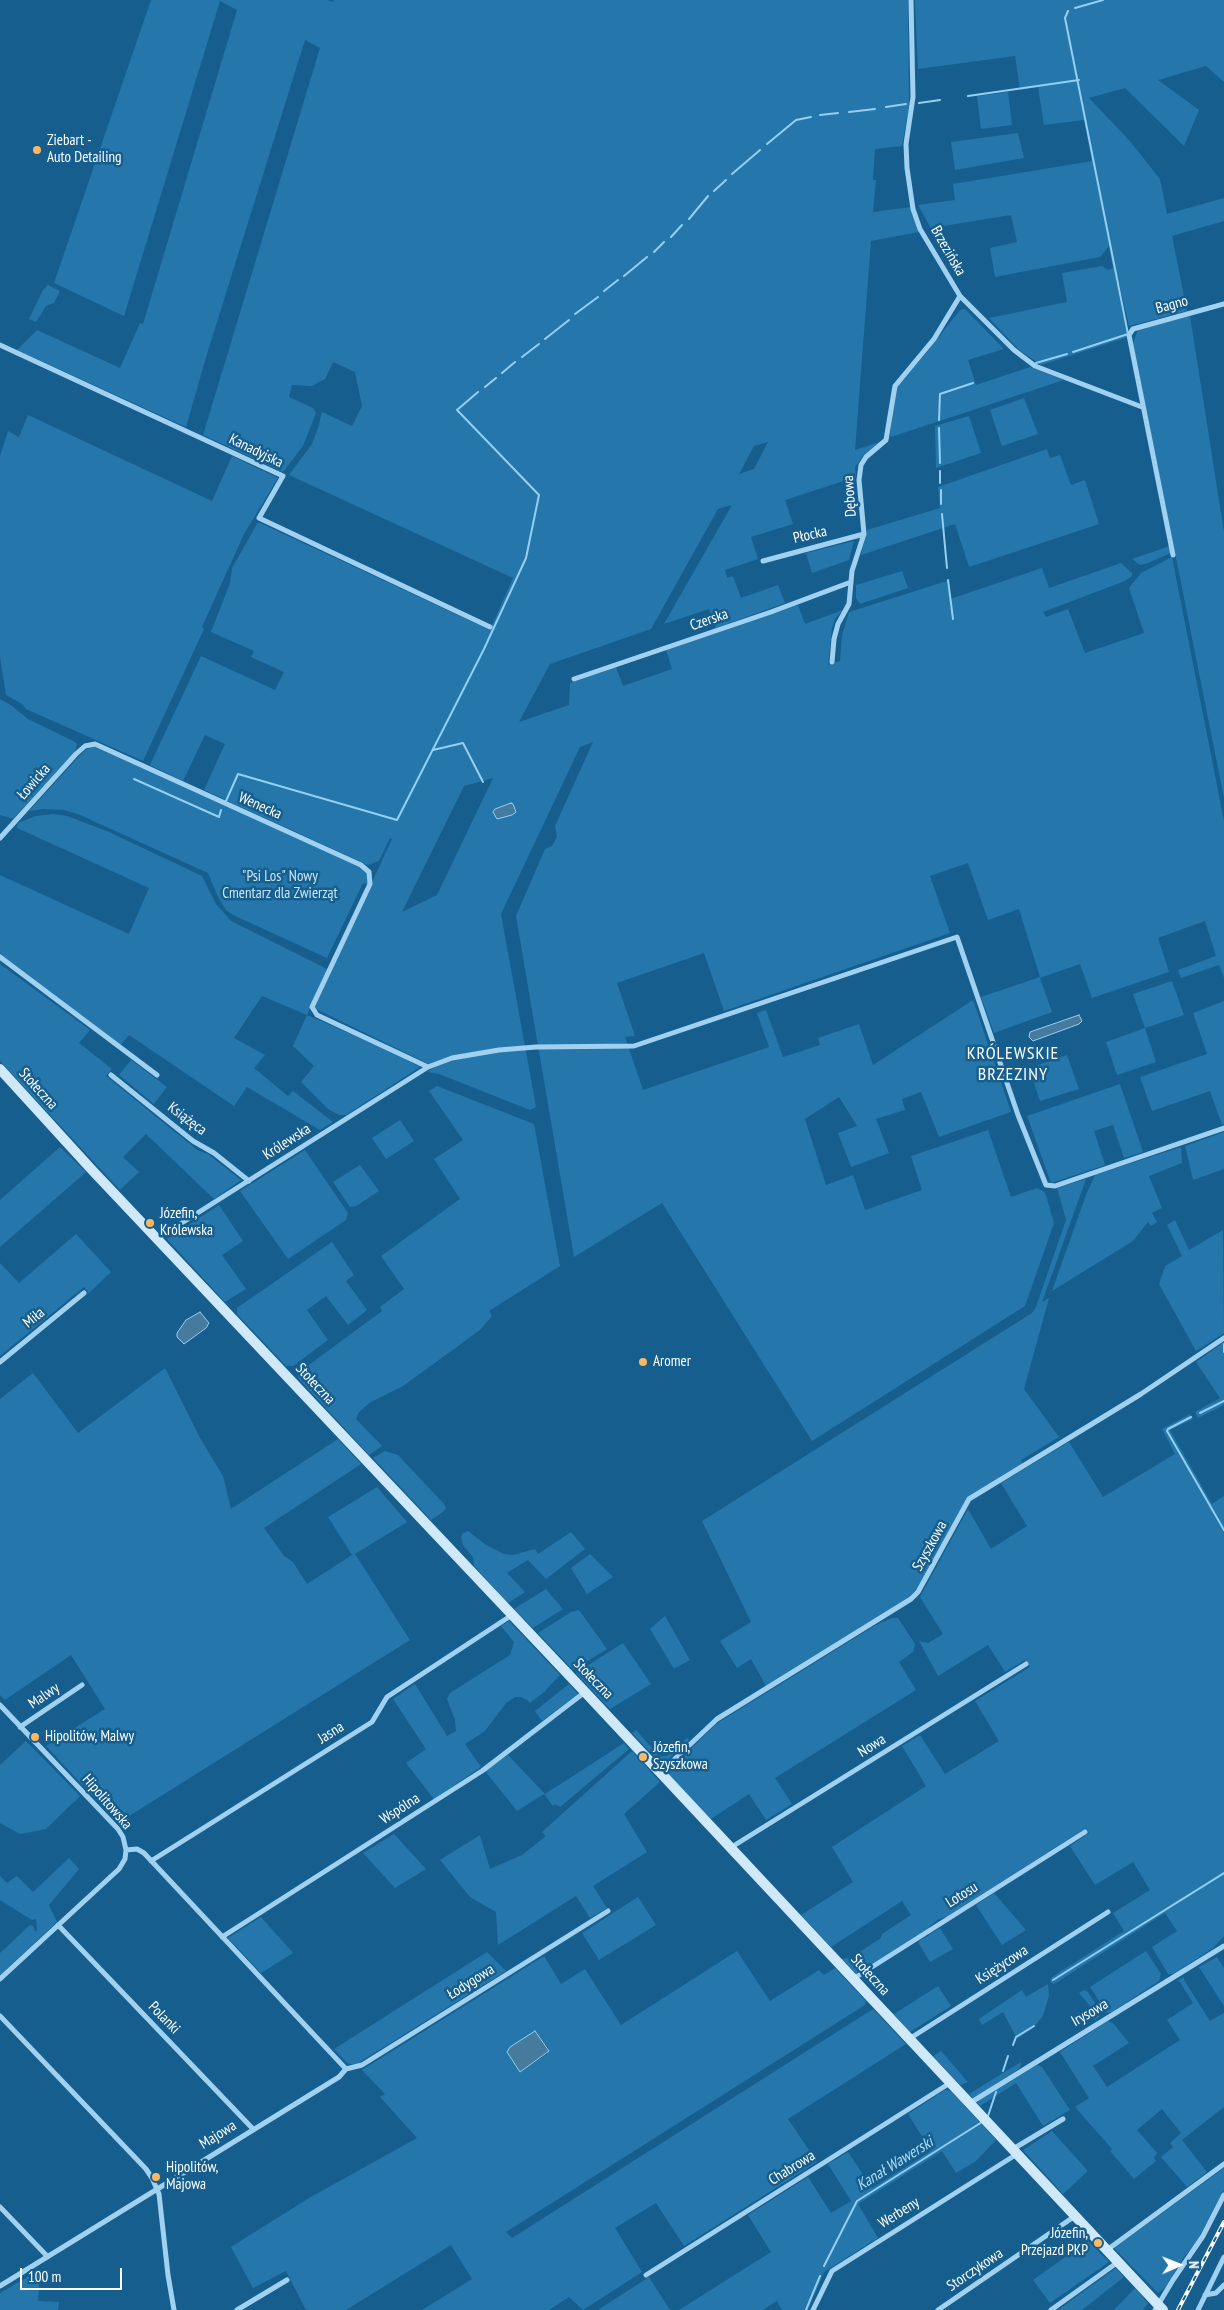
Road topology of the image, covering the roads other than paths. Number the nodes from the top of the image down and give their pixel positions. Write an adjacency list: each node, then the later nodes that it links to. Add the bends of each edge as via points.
1 (911, 1): 2 (street, Brzezińska, via 913,97 906,144 913,209 920,229)
2 (960, 296): 5 (street, Brzezińska, via 1014,350 1035,366); 6 (street, Dębowa, via 934,339 895,386 886,440 861,465 859,480)
3 (1224, 304): 5 (street, Bagno, via 1134,328 1129,335)
4 (0, 345): 10 (street, Kanadyjska, via 283,476 259,518)
5 (1142, 408): 7 (street)
6 (864, 534): 8 (street, Płocka); 9 (street, Dębowa)
7 (1173, 555)
8 (763, 561)
9 (850, 582): 11 (street, Dębowa, via 849,604 838,624); 12 (street, Czerska)
10 (490, 627)
11 (832, 662)
12 (574, 679)
13 (144, 767): 14 (street, Łowicka, via 90,744 85,746); 16 (street, Wenecka, via 366,868 370,884 312,1007 317,1015)
14 (0, 838)
15 (0, 957): 19 (street)
16 (428, 1067): 20 (street, Królewska, via 452,1058 498,1050 634,1046 957,937 1009,1090 1046,1185 1055,1186); 21 (street, Królewska)
17 (0, 1069): 22 (street, Stołeczna)
18 (111, 1075): 21 (street, Książęca)
19 (157, 1075)
20 (1224, 1128)
21 (249, 1181): 22 (street, Królewska)
22 (158, 1238): 26 (street, Stołeczna)
23 (84, 1293): 25 (street, Miła)
24 (1224, 1338): 32 (street, Szyszkowa, via 1141,1394 969,1499 918,1592 911,1599 718,1719)
25 (0, 1362)
26 (512, 1615): 29 (street, Stołeczna); 36 (street, Jasna, via 387,1697 372,1722)
27 (1026, 1664): 34 (street, Nowa)
28 (82, 1685): 31 (street, Malwy)
29 (585, 1692): 32 (street, Stołeczna); 40 (street, Wspólna, via 482,1771)
30 (0, 1705): 31 (street, Hipolitowska)
31 (20, 1727): 35 (street, Hipolitowska, via 118,1829)
32 (660, 1772): 34 (street, Stołeczna)
33 (1085, 1832): 43 (street, Lotosu)
34 (730, 1848): 43 (street, Stołeczna)
35 (126, 1850): 36 (street, via 142,1851); 39 (street, Hipolitowska, via 119,1869)
36 (151, 1861): 40 (street)
37 (608, 1911): 46 (street, Łodygowa, via 362,2065)
38 (1108, 1912): 45 (street, Księżycowa)
39 (58, 1925): 42 (street, Hipolitowska); 50 (street, Polanki)
40 (222, 1937): 46 (street)
41 (1224, 1946): 48 (street, Irysowa)
42 (0, 1979)
43 (853, 1979): 45 (street, Stołeczna)
44 (0, 2016): 53 (street, via 146,2169)
45 (909, 2039): 47 (street, Stołeczna)
46 (346, 2068): 50 (street, Majowa, via 339,2077)
47 (951, 2082): 48 (street, Stołeczna); 61 (street, Chabrowa)
48 (970, 2103): 51 (street, Stołeczna)
49 (1063, 2119): 51 (street, Werbeny)
50 (253, 2129): 53 (street, Majowa)
51 (1015, 2152): 56 (street, Stołeczna); 69 (street, Werbeny, via 832,2271)
52 (1224, 2164): 57 (street)
53 (157, 2187): 58 (street, Majowa); 67 (street)
54 (1224, 2195): 66 (street)
55 (0, 2207): 58 (street)
56 (1076, 2216): 57 (street, Stołeczna); 70 (street, Storczykowa)
57 (1108, 2250): 60 (street, Stołeczna)
58 (47, 2256): 64 (street, Majowa)
59 (1224, 2257): 65 (street)
60 (1118, 2262): 66 (street, Stołeczna); 71 (street)
61 (646, 2275)
62 (287, 2280): 68 (street)
63 (1224, 2285): 65 (street, via 1216,2293)
64 (0, 2286)
65 (1205, 2294): 72 (street)
66 (1159, 2308)
67 (174, 2310)
68 (237, 2310)
69 (813, 2310)
70 (938, 2310)
71 (1051, 2310)
72 (1198, 2310)

